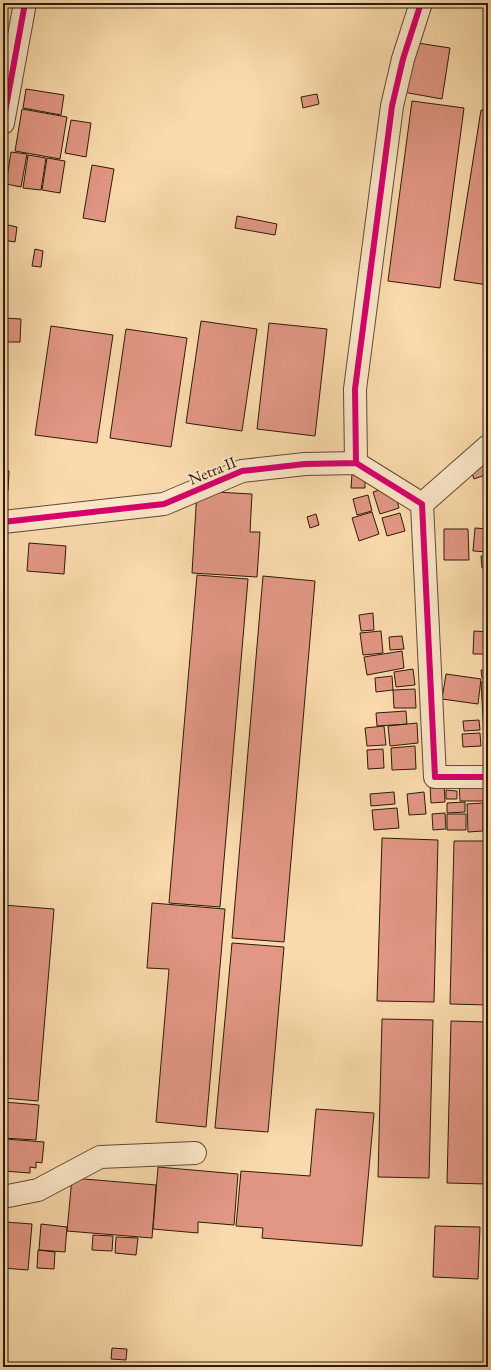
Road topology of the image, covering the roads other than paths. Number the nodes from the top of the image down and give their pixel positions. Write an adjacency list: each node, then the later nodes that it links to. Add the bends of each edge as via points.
1 (25, 3): 3 (street)
2 (421, 3): 5 (street, via 403,59 392,106 356,389)
3 (3, 124)
4 (488, 446): 6 (street)
5 (356, 462): 6 (street); 7 (street, Netra II, via 242,470 164,504)
6 (422, 504): 8 (street, via 435,777)
7 (3, 522)
8 (488, 777)
9 (195, 1153): 10 (street, via 100,1157 38,1190)
10 (3, 1197)

